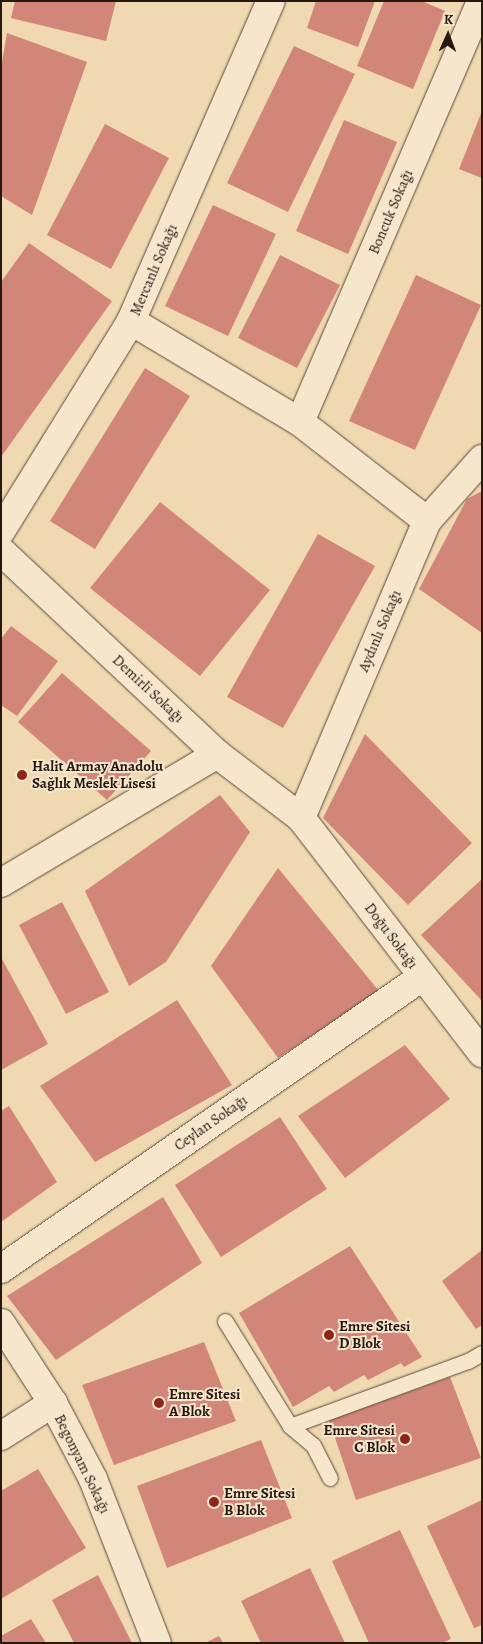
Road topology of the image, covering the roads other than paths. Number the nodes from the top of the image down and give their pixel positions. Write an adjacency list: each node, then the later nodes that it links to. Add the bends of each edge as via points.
1 (271, 1): 3 (street, Mercanlı Sokağı)
2 (481, 1): 4 (street, Boncuk Sokağı)
3 (131, 321): 4 (street, Mercanlı Sokağı); 7 (street)
4 (300, 422): 6 (street, Mercanlı Sokağı)
5 (482, 459): 6 (street, Aydınlı Sokağı)
6 (427, 521): 10 (street, Aydınlı Sokağı)
7 (1, 531)
8 (1, 552): 9 (street, Demirli Sokağı)
9 (218, 754): 10 (street, Demirli Sokağı); 11 (street)
10 (301, 818): 12 (street, Doğu Sokağı)
11 (1, 883)
12 (422, 978): 13 (street, Doğu Sokağı); 14 (street, Ceylan Sokağı)
13 (482, 1053)
14 (1, 1269)
15 (225, 1321): 19 (lane)
16 (1, 1323): 18 (street, Begonyam Sokağı)
17 (482, 1353): 19 (lane, via 468,1361)
18 (52, 1403): 20 (street); 22 (street, Begonyam Sokağı, via 93,1479)
19 (290, 1426): 21 (lane, via 313,1444)
20 (1, 1436)
21 (330, 1478)
22 (157, 1643)

